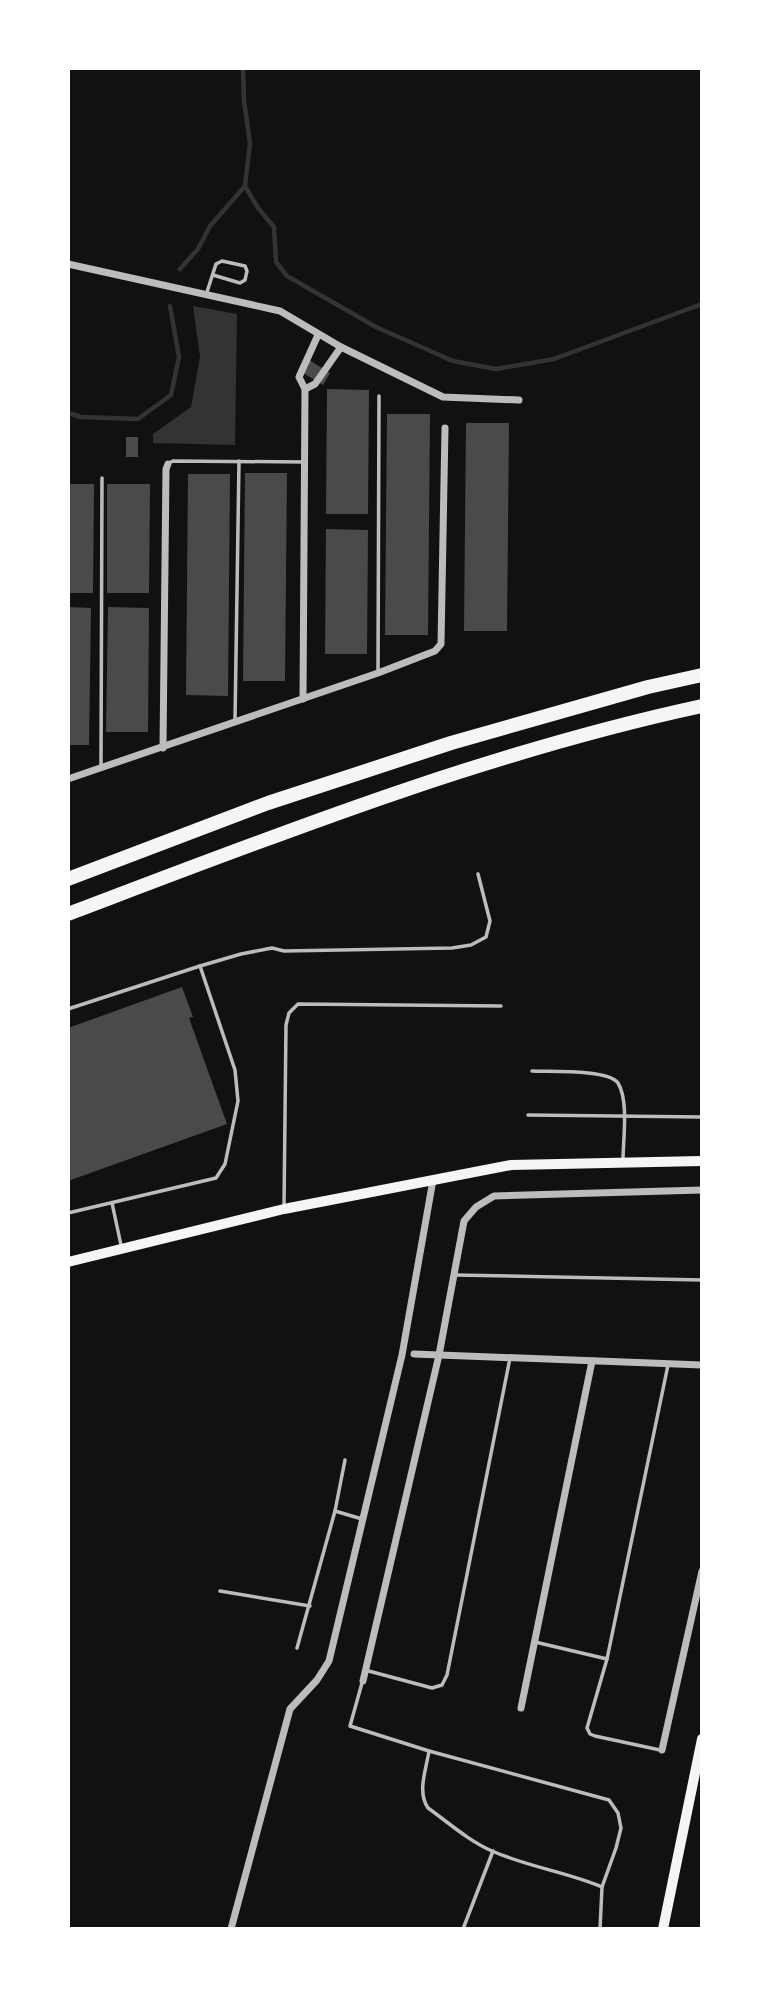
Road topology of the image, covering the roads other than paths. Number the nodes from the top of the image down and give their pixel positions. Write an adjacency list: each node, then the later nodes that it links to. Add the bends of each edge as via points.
1 (68, 264): 3 (street)
2 (213, 275): 2 (lane, via 222,261 244,266 247,271 240,283); 3 (lane)
3 (206, 295): 4 (street, via 280,311)
4 (318, 335): 5 (street); 6 (street, via 299,377)
5 (341, 347): 6 (street, via 315,384); 8 (street, via 443,397)
6 (305, 389): 11 (street)
7 (379, 396): 14 (lane)
8 (519, 400)
9 (445, 428): 14 (street, via 441,645)
10 (239, 461): 11 (lane); 12 (lane); 18 (lane)
11 (305, 461): 16 (street)
12 (167, 464): 19 (street)
13 (102, 478): 20 (lane)
14 (378, 673): 16 (street)
15 (702, 675): 23 (highway, via 451,743 268,803)
16 (303, 699): 18 (street)
17 (702, 706): 24 (highway, via 632,721 416,785)
18 (235, 723): 19 (street)
19 (163, 748): 20 (street)
20 (101, 769): 21 (street)
21 (68, 779)
22 (478, 874): 25 (lane, via 490,921 486,937 471,945 272,948)
23 (68, 879)
24 (68, 914)
25 (200, 965): 27 (lane); 36 (lane, via 235,1070 238,1101 225,1164 216,1178)
26 (502, 1006): 37 (lane, via 298,1004 286,1025)
27 (68, 1009)
28 (532, 1071): 30 (lane, via 612,1078 618,1083)
29 (528, 1115): 30 (lane)
30 (624, 1116): 31 (lane); 33 (lane)
31 (702, 1117)
32 (702, 1161): 33 (main road)
33 (623, 1162): 34 (main road, via 511,1165)
34 (433, 1180): 37 (main road); 43 (street)
35 (702, 1190): 41 (street, via 494,1196 464,1221)
36 (112, 1203): 38 (lane); 39 (lane)
37 (284, 1209): 39 (main road)
38 (68, 1213)
39 (122, 1249): 40 (main road)
40 (68, 1262)
41 (454, 1275): 42 (lane); 45 (street)
42 (702, 1280)
43 (402, 1354): 44 (lane); 52 (street)
44 (414, 1354): 45 (street)
45 (439, 1355): 46 (street); 59 (street)
46 (510, 1358): 47 (street); 59 (lane, via 447,1675 442,1685 432,1688)
47 (592, 1361): 48 (street); 56 (street)
48 (669, 1363): 49 (street); 58 (lane)
49 (702, 1365)
50 (345, 1460): 51 (lane)
51 (335, 1511): 52 (lane); 55 (lane)
52 (362, 1519): 67 (street, via 329,1661 290,1710)
53 (702, 1571): 63 (street)
54 (220, 1591): 55 (lane)
55 (310, 1606): 57 (lane)
56 (535, 1643): 58 (lane); 61 (street)
57 (297, 1648)
58 (607, 1659): 63 (lane, via 586,1728 590,1734)
59 (366, 1670): 60 (street)
60 (363, 1681): 64 (lane, via 351,1726)
61 (522, 1708)
62 (702, 1739): 70 (main road)
63 (662, 1750)
64 (429, 1751): 65 (lane, via 423,1801); 66 (lane, via 609,1800 621,1828)
65 (493, 1851): 66 (lane); 68 (lane)
66 (602, 1887): 69 (lane)
67 (231, 1929)
68 (463, 1929)
69 (600, 1929)
70 (663, 1929)

